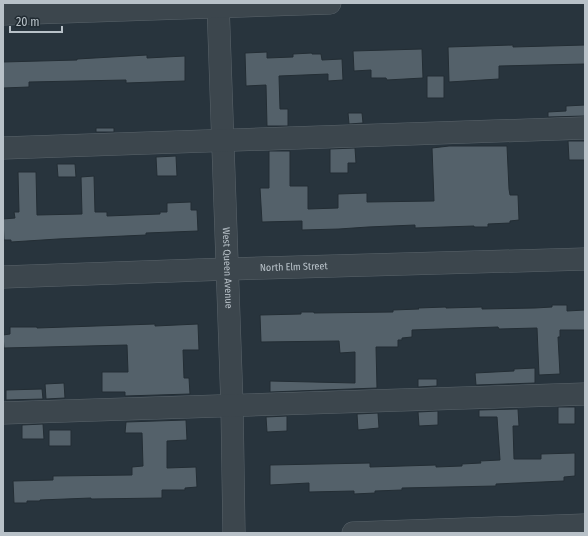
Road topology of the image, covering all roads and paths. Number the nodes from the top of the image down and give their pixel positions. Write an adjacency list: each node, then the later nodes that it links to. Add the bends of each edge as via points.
1 (330, 3): 2 (street)
2 (218, 5): 3 (street); 5 (street, West Queen Avenue)
3 (3, 14)
4 (585, 128): 5 (street)
5 (223, 141): 6 (street); 8 (street, West Queen Avenue)
6 (3, 148)
7 (585, 259): 8 (street, North Elm Street)
8 (227, 269): 9 (street, North Elm Street); 11 (street, West Queen Avenue)
9 (3, 276)
10 (585, 394): 11 (street)
11 (232, 405): 12 (street); 14 (street, West Queen Avenue)
12 (3, 413)
13 (585, 525): 15 (street)
14 (234, 533)
15 (353, 533)

